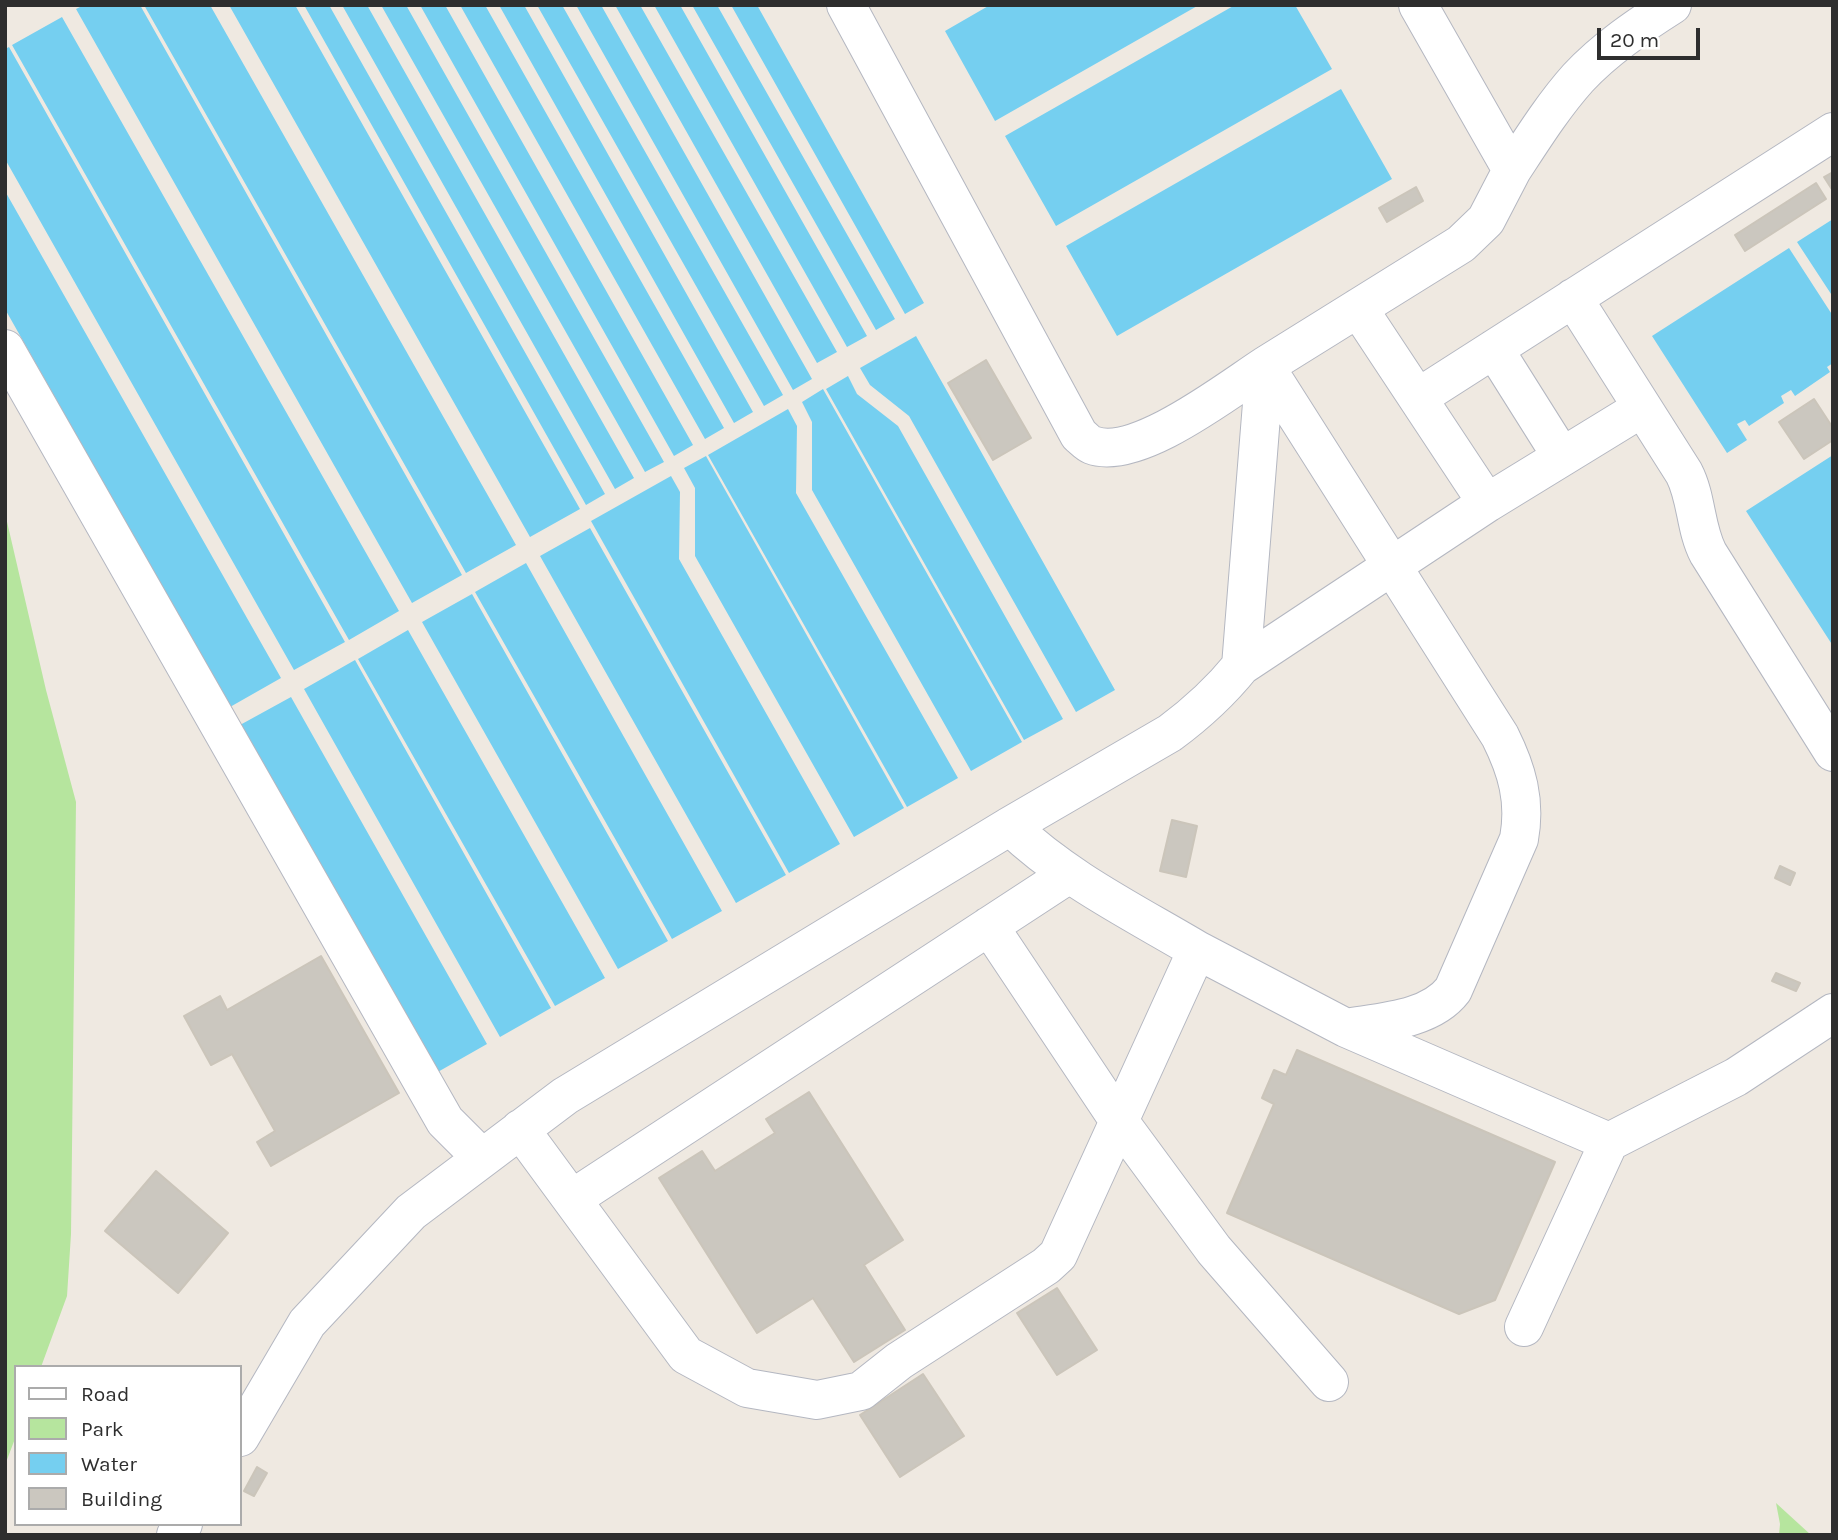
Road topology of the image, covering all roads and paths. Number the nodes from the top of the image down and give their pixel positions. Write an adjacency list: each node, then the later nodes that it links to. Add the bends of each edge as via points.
1 (846, 5): 10 (lane, via 1079,435 1090,445 1123,446 1162,432)
2 (1418, 5): 5 (lane)
3 (1672, 5): 5 (lane, via 1580,76)
4 (1833, 132): 6 (lane)
5 (1512, 170): 7 (lane, via 1476,232)
6 (1573, 298): 9 (lane); 12 (lane)
7 (1358, 307): 10 (lane); 11 (lane)
8 (5, 349): 27 (lane, via 445,1121)
9 (1494, 349): 11 (lane); 13 (lane)
10 (1265, 366): 15 (lane); 16 (lane)
11 (1419, 397): 14 (lane)
12 (1642, 408): 13 (lane); 17 (lane, via 1688,482 1708,553)
13 (1562, 457): 14 (lane)
14 (1487, 503): 15 (lane)
15 (1393, 565): 16 (lane); 23 (lane, via 1500,736 1517,778 1523,820 1519,839 1447,998 1411,1015)
16 (1241, 666): 18 (lane, via 1210,702 1170,733)
17 (1833, 752)
18 (1010, 826): 19 (lane); 25 (lane, via 565,1096)
19 (1069, 874): 20 (lane); 21 (lane)
20 (989, 926): 24 (lane); 28 (lane)
21 (1197, 950): 23 (lane); 24 (lane)
22 (1833, 1013): 26 (lane, via 1736,1077)
23 (1346, 1028): 26 (lane)
24 (1119, 1121): 28 (lane, via 1052,1261 861,1391 817,1400 747,1388 686,1355); 30 (lane, via 1214,1250)
25 (520, 1129): 27 (lane); 28 (lane)
26 (1609, 1142): 29 (lane)
27 (482, 1158): 31 (lane, via 411,1212 307,1323)
28 (572, 1199)
29 (1524, 1327)
30 (1329, 1382)
31 (242, 1434)

